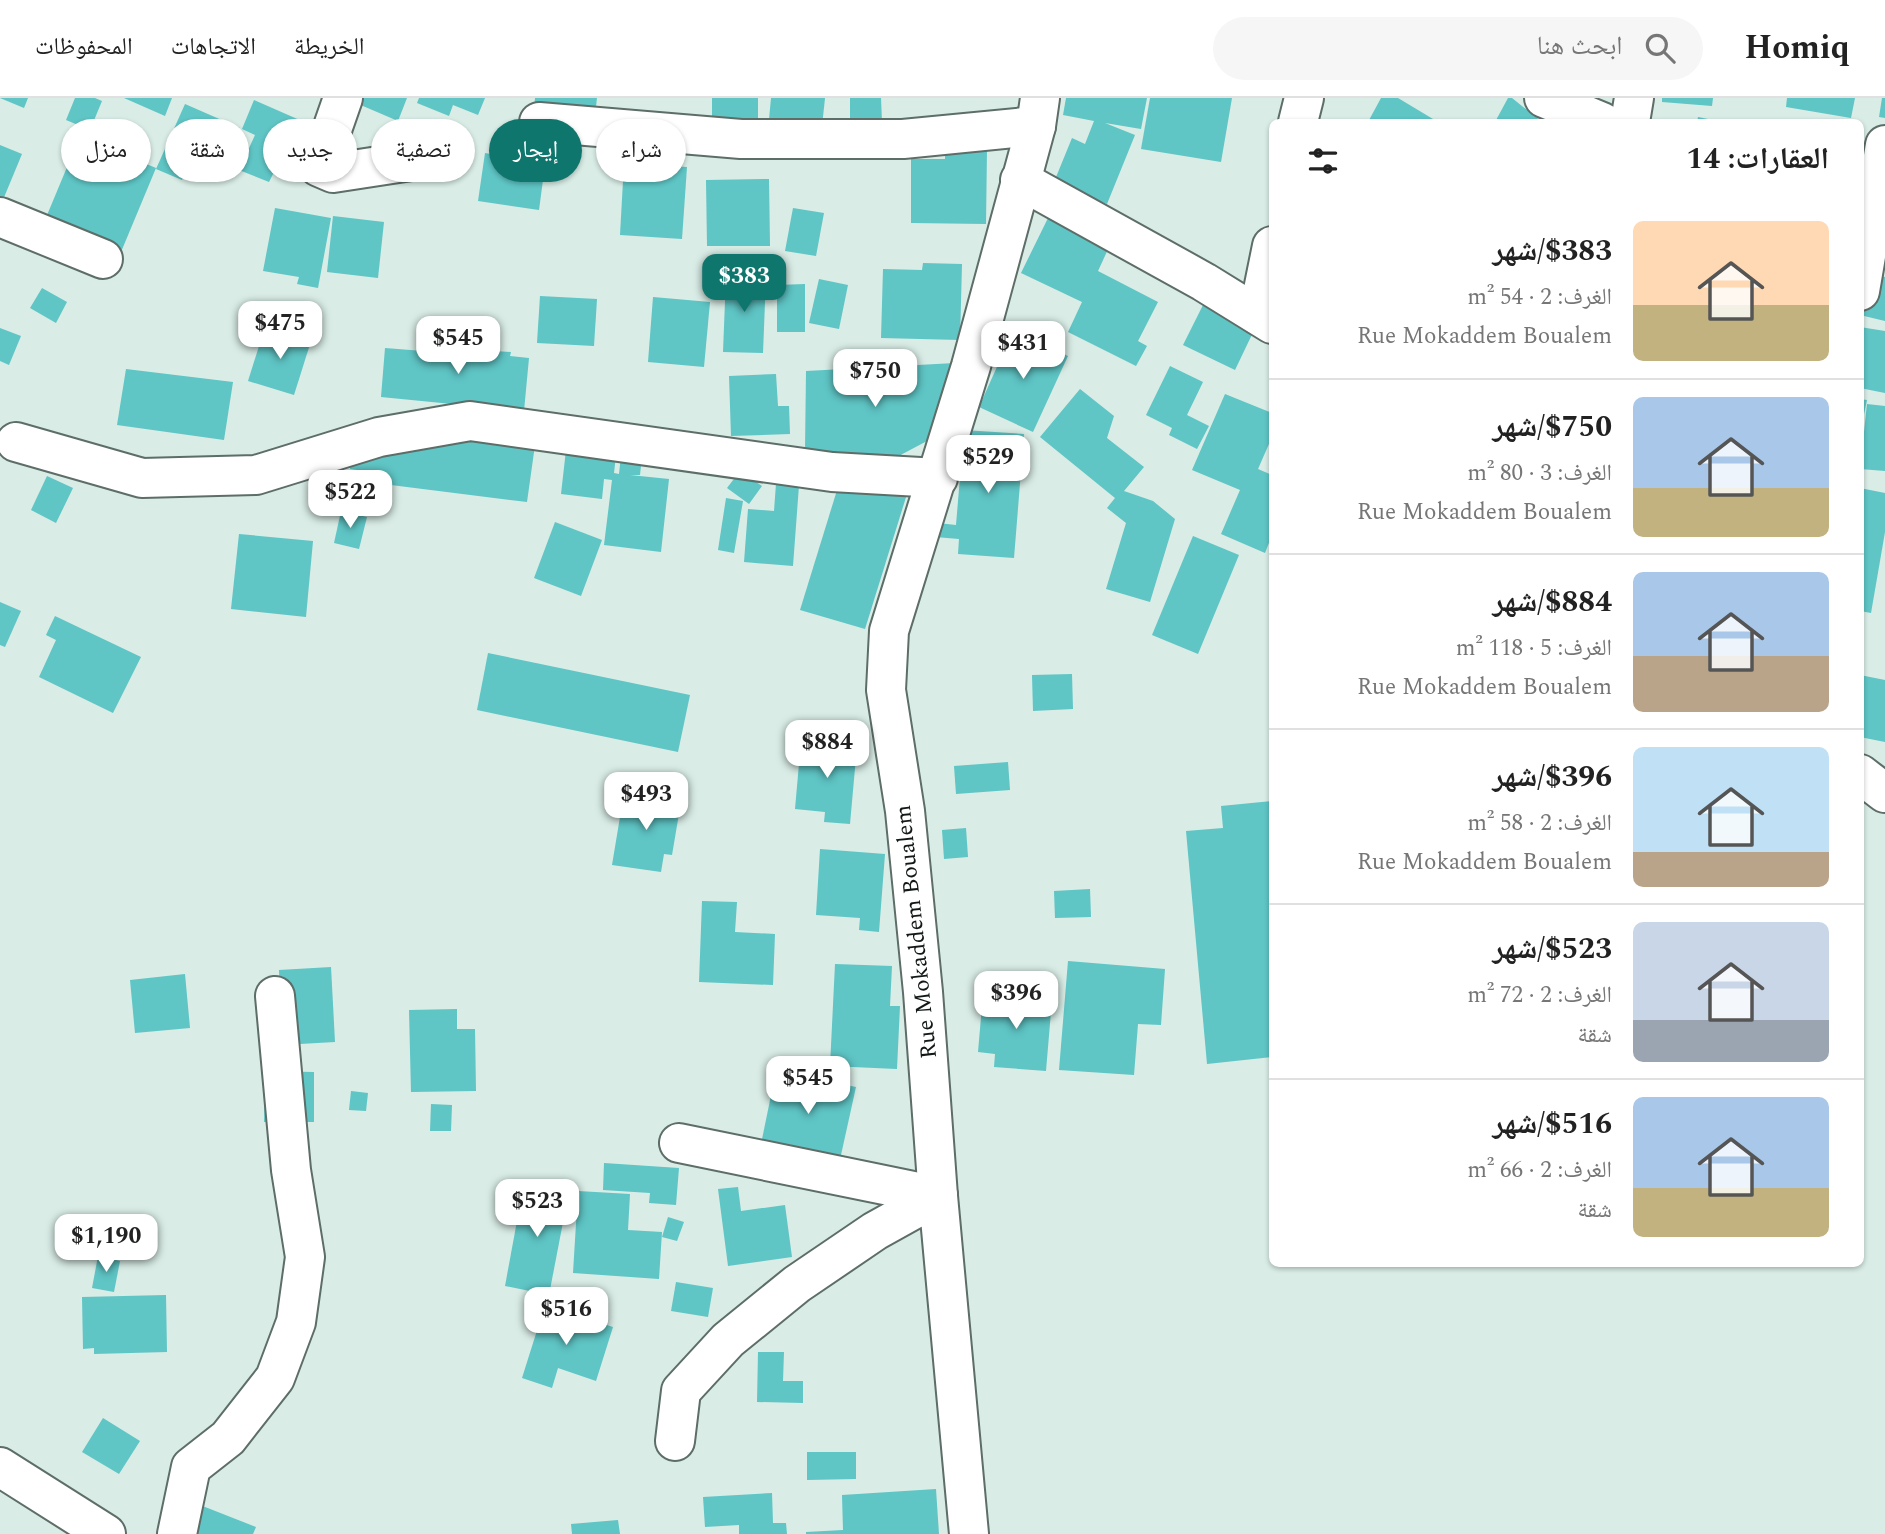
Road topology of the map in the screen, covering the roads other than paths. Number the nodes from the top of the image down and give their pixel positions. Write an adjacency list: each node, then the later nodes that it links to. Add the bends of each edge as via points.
1 (343, 98): 11 (street, via 319,167 333,173)
2 (1304, 98): 6 (street)
3 (1544, 98): 7 (street)
4 (1634, 98): 8 (street)
5 (1038, 112): 9 (street, via 903,139 741,139); 12 (street, Rue Mokaddem Boualem)
6 (1299, 119)
7 (1595, 119)
8 (1630, 119)
9 (582, 126)
10 (1885, 145): 15 (street)
11 (371, 167)
12 (1020, 180): 17 (street); 19 (street, Rue Mokaddem Boualem)
13 (0, 217): 14 (street)
14 (103, 259)
15 (1864, 268)
16 (1269, 277): 17 (street)
17 (1265, 319)
18 (16, 442): 19 (street, via 142,478 256,475 379,437 470,421 832,472)
19 (938, 478): 24 (street, Rue Mokaddem Boualem, via 890,631 886,690 905,811)
20 (1864, 778): 21 (street)
21 (1885, 793)
22 (275, 996): 28 (street, via 291,1170 305,1257 296,1322 275,1378 228,1438 191,1467)
23 (679, 1143): 24 (street)
24 (938, 1196): 25 (street, via 875,1231 797,1284 728,1340 681,1391); 29 (street, Rue Mokaddem Boualem)
25 (675, 1441)
26 (0, 1467): 27 (street)
27 (106, 1534)
28 (177, 1534)
29 (969, 1534)

